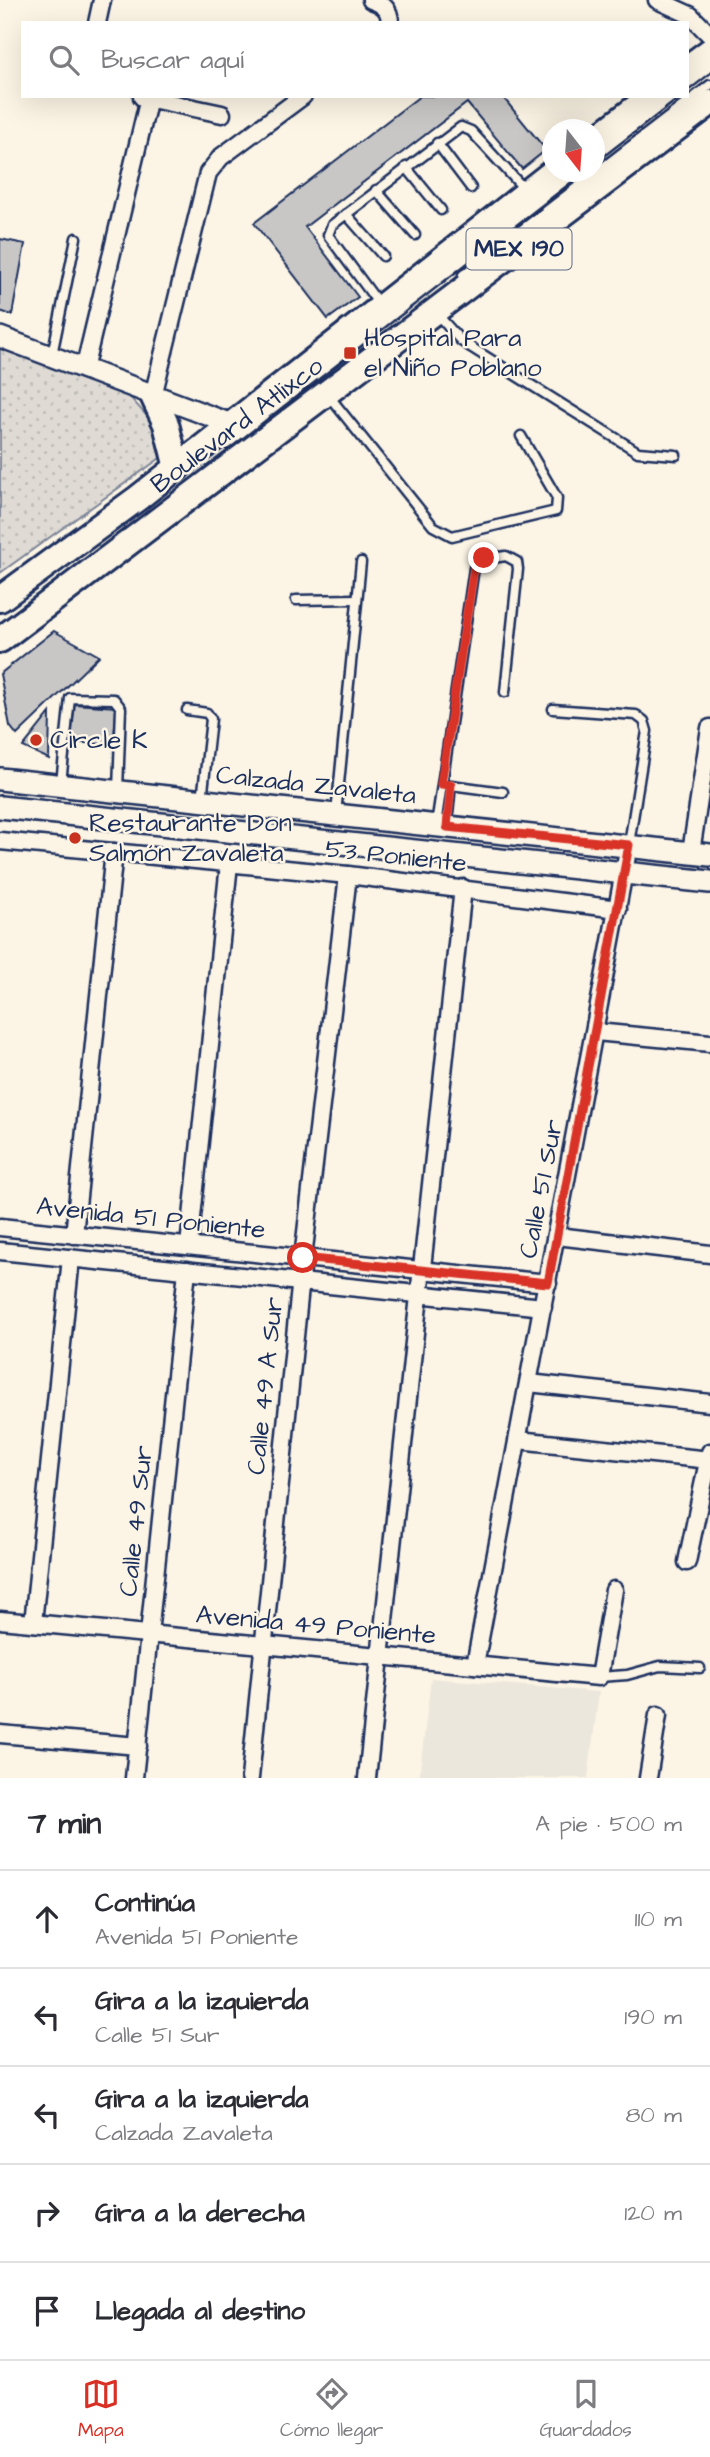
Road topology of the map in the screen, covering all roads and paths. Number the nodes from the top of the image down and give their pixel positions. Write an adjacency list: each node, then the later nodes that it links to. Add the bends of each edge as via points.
1 (102, 0): 4 (street)
2 (371, 0): 5 (street, via 383,4)
3 (657, 0): 6 (street, via 690,15)
4 (97, 21)
5 (390, 21)
6 (710, 35)
7 (710, 51): 8 (main road)
8 (689, 67)
9 (710, 67): 10 (lane)
10 (689, 83)
11 (710, 85): 33 (lane)
12 (144, 98): 39 (street)
13 (149, 98): 18 (street)
14 (300, 98): 41 (street, via 208,173)
15 (648, 98): 19 (main road)
16 (670, 98): 21 (lane)
17 (710, 103): 35 (main road, Boulevard Atlixco / MEX 190)
18 (222, 114)
19 (605, 132)
20 (437, 143): 22 (lane); 25 (lane); 27 (lane, via 467,128)
21 (605, 149)
22 (406, 167): 26 (lane); 28 (lane)
23 (542, 180): 27 (main road, Boulevard Atlixco / MEX 190)
24 (563, 182): 44 (lane)
25 (471, 188)
26 (376, 190): 29 (lane); 30 (lane)
27 (527, 192): 34 (main road, Boulevard Atlixco / MEX 190)
28 (441, 209)
29 (346, 214): 32 (lane); 34 (lane, via 328,235)
30 (415, 235)
31 (76, 238): 38 (lane)
32 (383, 256)
33 (458, 279)
34 (380, 306): 42 (main road, Boulevard Atlixco / MEX 190)
35 (435, 312): 40 (main road, Boulevard Atlixco / MEX 190); 45 (lane, via 461,341 638,452)
36 (0, 337): 38 (street)
37 (359, 355): 48 (lane)
38 (51, 357): 39 (street)
39 (84, 370): 41 (street)
40 (327, 394): 43 (lane, via 433,526 452,536 556,511 557,498); 47 (main road, Boulevard Atlixco / MEX 190)
41 (153, 396): 42 (street); 46 (main road)
42 (231, 424): 46 (main road, Boulevard Atlixco / MEX 190)
43 (521, 436)
44 (221, 449)
45 (676, 455)
46 (177, 467): 48 (main road, Boulevard Atlixco / MEX 190); 51 (main road, via 132,485)
47 (203, 488): 48 (main road, Boulevard Atlixco / MEX 190); 56 (main road, via 178,519)
48 (148, 512): 50 (lane); 52 (main road, Boulevard Atlixco / MEX 190); 55 (main road, Boulevard Atlixco / MEX 190)
49 (361, 562): 53 (lane)
50 (64, 578)
51 (0, 582)
52 (0, 599)
53 (357, 599): 54 (lane); 69 (lane)
54 (296, 600)
55 (0, 640)
56 (0, 655)
57 (505, 692): 62 (lane, via 518,569 517,562 506,556 479,560 474,568)
58 (553, 709): 72 (lane, via 636,715 644,721 647,731)
59 (187, 710): 67 (lane, via 207,713 211,719)
60 (710, 729): 75 (street)
61 (0, 779): 64 (main road, Calzada Zavaleta)
62 (441, 784): 63 (lane); 70 (lane)
63 (451, 785): 65 (lane); 70 (lane)
64 (61, 788): 66 (main road, Calzada Zavaleta); 66 (lane, via 68,700 114,699 121,708)
65 (503, 792)
66 (118, 793): 67 (main road, Calzada Zavaleta)
67 (202, 802): 69 (main road, Calzada Zavaleta)
68 (0, 807): 77 (main road, Calzada Zavaleta)
69 (335, 815): 70 (main road, Calzada Zavaleta)
70 (441, 826): 72 (main road, Calzada Zavaleta)
71 (0, 841): 73 (street); 74 (street, 53 Poniente)
72 (629, 845): 75 (main road, Calzada Zavaleta); 77 (street, Calle 51 Sur)
73 (0, 849)
74 (114, 852): 76 (street, 53 Poniente); 85 (street)
75 (700, 854)
76 (229, 864): 78 (street, 53 Poniente); 87 (street)
77 (625, 872): 79 (main road, Calzada Zavaleta); 81 (street, Calle 51 Sur)
78 (348, 875): 80 (street, 53 Poniente); 91 (street, Calle 49 A Sur)
79 (710, 882)
80 (463, 888): 81 (street, 53 Poniente); 93 (street)
81 (618, 909): 82 (street, Calle 51 Sur)
82 (596, 1032): 83 (street); 86 (street, Calle 51 Sur)
83 (710, 1043)
84 (0, 1227): 85 (street, Avenida 51 Poniente)
85 (74, 1234): 87 (street, Avenida 51 Poniente)
86 (557, 1236): 89 (street); 95 (street, Calle 51 Sur)
87 (189, 1246): 91 (street, Avenida 51 Poniente)
88 (0, 1251): 90 (street, Avenida 51 Poniente)
89 (710, 1254)
90 (71, 1258): 92 (street, Avenida 51 Poniente); 105 (street)
91 (303, 1258): 93 (street, Avenida 51 Poniente); 94 (street, Calle 49 A Sur)
92 (187, 1270): 94 (street, Avenida 51 Poniente); 106 (street, Calle 49 Sur)
93 (422, 1270): 95 (street, Avenida 51 Poniente); 96 (street)
94 (300, 1282): 96 (street, Avenida 51 Poniente); 107 (street, Calle 49 A Sur)
95 (548, 1283): 97 (street, Calle 51 Sur)
96 (420, 1294): 97 (street, Avenida 51 Poniente); 108 (street)
97 (543, 1307): 98 (street, Calle 51 Sur)
98 (529, 1383): 99 (street); 100 (street, Calle 51 Sur)
99 (710, 1403)
100 (518, 1440): 101 (street); 109 (street, Calle 51 Sur)
101 (709, 1457): 102 (street)
102 (687, 1562)
103 (614, 1590): 111 (street)
104 (0, 1620): 105 (street, Avenida 49 Poniente)
105 (33, 1623): 106 (street, Avenida 49 Poniente)
106 (149, 1634): 107 (street, Avenida 49 Poniente); 114 (street, Calle 49 Sur)
107 (264, 1645): 108 (street, Avenida 49 Poniente); 116 (street, Calle 49 A Sur)
108 (381, 1656): 109 (street, Avenida 49 Poniente); 117 (street)
109 (475, 1665): 111 (street, Avenida 49 Poniente)
110 (700, 1668): 111 (lane, Avenida 49 Poniente, via 660,1666)
111 (599, 1677)
112 (658, 1715): 118 (street)
113 (0, 1734): 114 (street)
114 (138, 1746): 115 (street, Calle 49 Sur)
115 (134, 1778)
116 (250, 1778)
117 (367, 1778)
118 (648, 1778)

